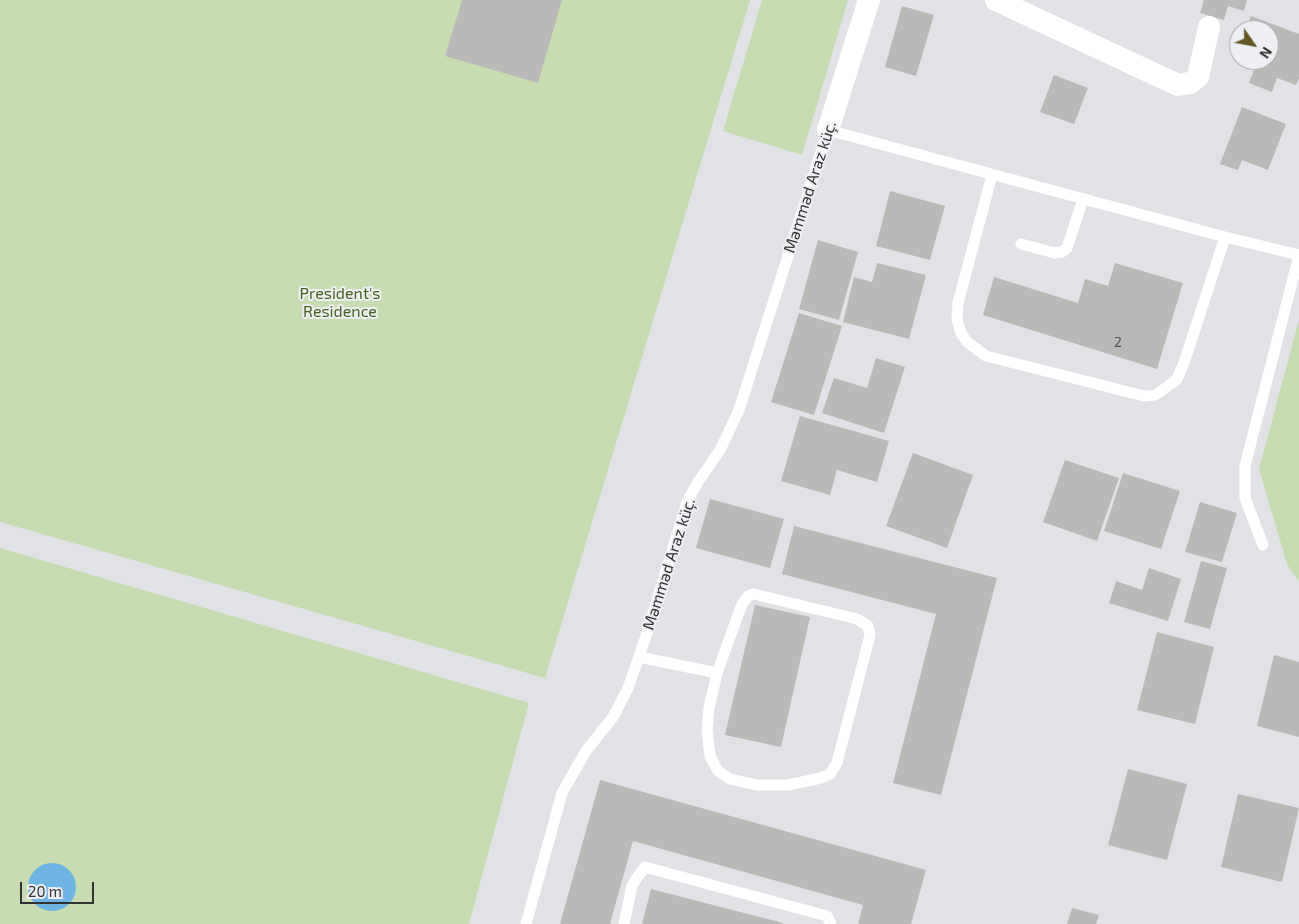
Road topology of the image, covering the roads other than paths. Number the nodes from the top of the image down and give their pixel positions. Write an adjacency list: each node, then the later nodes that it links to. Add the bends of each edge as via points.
1 (869, 0): 4 (street, Məmməd Araz küç.)
2 (996, 0): 3 (street, via 1178,85 1190,83 1198,77)
3 (1208, 27)
4 (828, 130): 5 (lane); 11 (lane, Məmməd Araz küç., via 739,410 720,450 687,502)
5 (992, 175): 6 (lane); 7 (lane, via 958,303 957,319 967,342 986,356 1144,396 1156,395 1177,379 1184,364)
6 (1083, 199): 7 (lane); 8 (lane, via 1067,248 1062,252)
7 (1225, 238): 9 (lane)
8 (1021, 244)
9 (1299, 255): 10 (lane, via 1245,466 1245,498)
10 (1264, 545)
11 (639, 657): 12 (lane); 13 (lane, Məmməd Araz küç., via 613,717 586,751 562,793)
12 (717, 672): 12 (lane, via 742,604 754,594 857,619 868,626 870,635 837,762 830,774 808,782 757,785 730,780 718,771 710,756 707,730)
13 (526, 924)
14 (624, 924): 15 (lane, via 632,886 645,867 827,916)
15 (831, 924)

